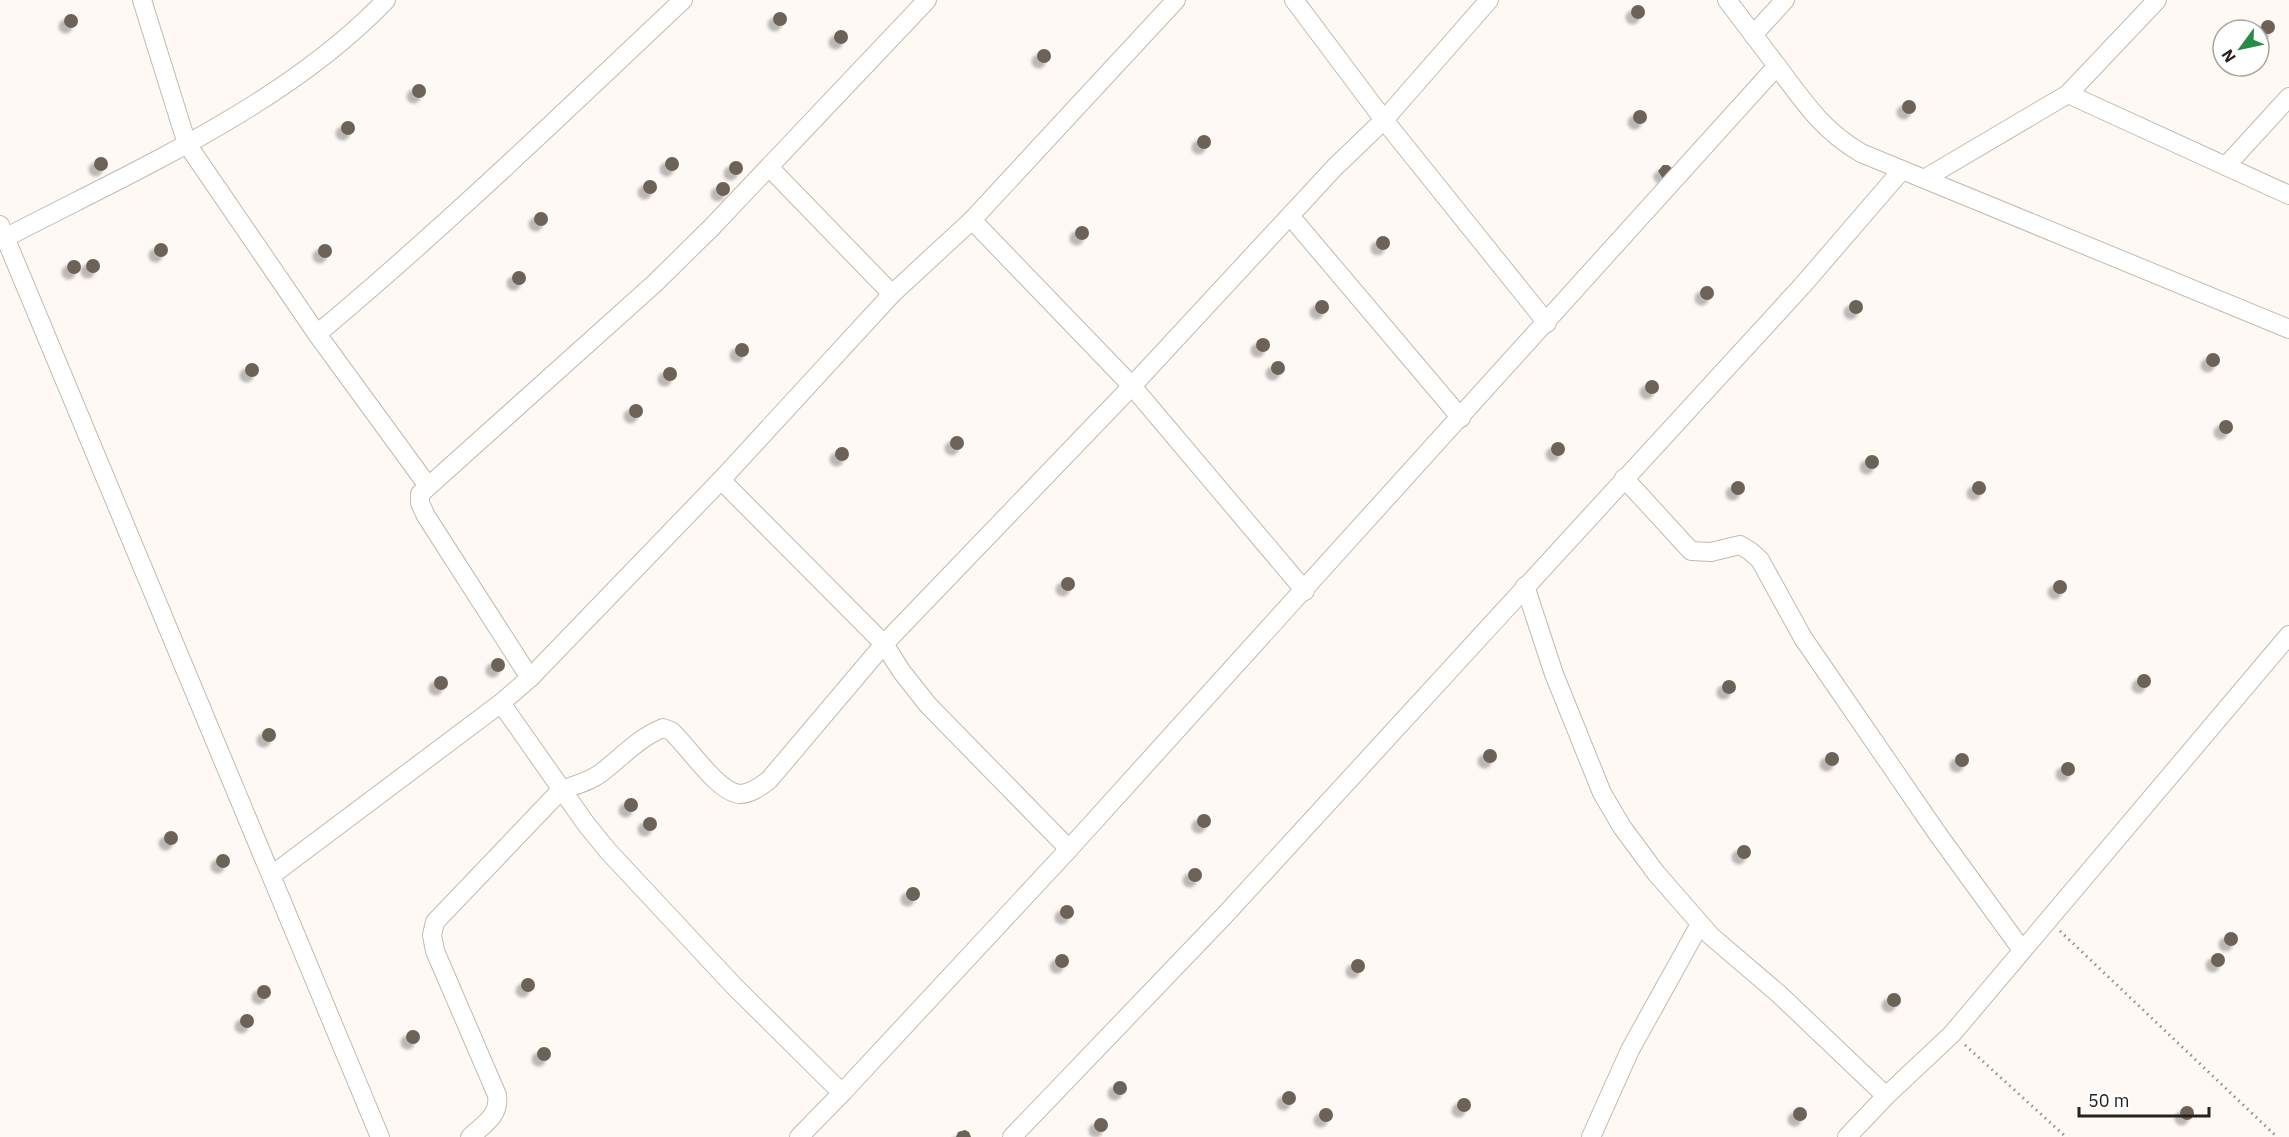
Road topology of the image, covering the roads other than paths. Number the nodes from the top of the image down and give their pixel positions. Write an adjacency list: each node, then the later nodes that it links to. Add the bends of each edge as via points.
1 (142, 0): 16 (street)
2 (386, 0): 16 (street, via 365,22 303,70)
3 (683, 0): 28 (street, via 379,283)
4 (927, 0): 18 (street)
5 (1176, 0): 23 (street)
6 (1294, 0): 15 (street)
7 (1490, 0): 15 (street)
8 (1726, 0): 11 (street)
9 (1785, 0): 11 (street)
10 (2157, 0): 13 (street)
11 (1753, 35): 12 (street)
12 (1778, 66): 19 (street, via 1833,134 1861,153); 26 (street)
13 (2068, 94): 17 (street); 20 (street)
14 (2289, 97): 17 (street)
15 (1384, 120): 22 (street); 26 (street)
16 (187, 144): 24 (street); 28 (street)
17 (2226, 166): 21 (street)
18 (769, 167): 25 (street); 33 (street, via 654,284)
19 (1902, 170): 20 (street); 31 (street, via 1802,286)
20 (1924, 179): 27 (street)
21 (2289, 195)
22 (1291, 217): 29 (street); 30 (street)
23 (972, 220): 25 (street); 29 (street)
24 (3, 231): 42 (street)
25 (892, 294): 32 (street)
26 (1546, 323): 30 (street)
27 (2289, 329)
28 (317, 334): 33 (street)
29 (1132, 386): 35 (street); 37 (street)
30 (1461, 418): 35 (street)
31 (1624, 478): 34 (street); 44 (street, via 1691,551 1711,552 1740,545 1760,560 1803,638 1936,833)
32 (721, 480): 37 (street); 38 (street)
33 (428, 486): 38 (street, via 420,494 426,516)
34 (1525, 586): 43 (street, via 1554,674 1602,793 1649,864); 50 (street, via 1224,916)
35 (1305, 591): 41 (street)
36 (2289, 635): 44 (street)
37 (884, 644): 40 (street, via 769,780 758,788 739,794 727,790 683,742 663,728 624,751 601,773); 41 (street, via 928,705)
38 (530, 678): 39 (street)
39 (501, 704): 40 (street); 42 (street)
40 (561, 790): 45 (street, via 608,851 734,986); 48 (street, via 435,922 432,930 435,951 497,1095 494,1113)
41 (1069, 849): 45 (street)
42 (272, 874): 47 (street)
43 (1700, 924): 46 (street); 51 (street, via 1630,1050)
44 (2022, 950): 46 (street, via 1952,1034)
45 (842, 1093): 49 (street)
46 (1886, 1096): 52 (street)
47 (380, 1137)
48 (470, 1137)
49 (798, 1137)
50 (1012, 1137)
51 (1591, 1137)
52 (1846, 1137)

